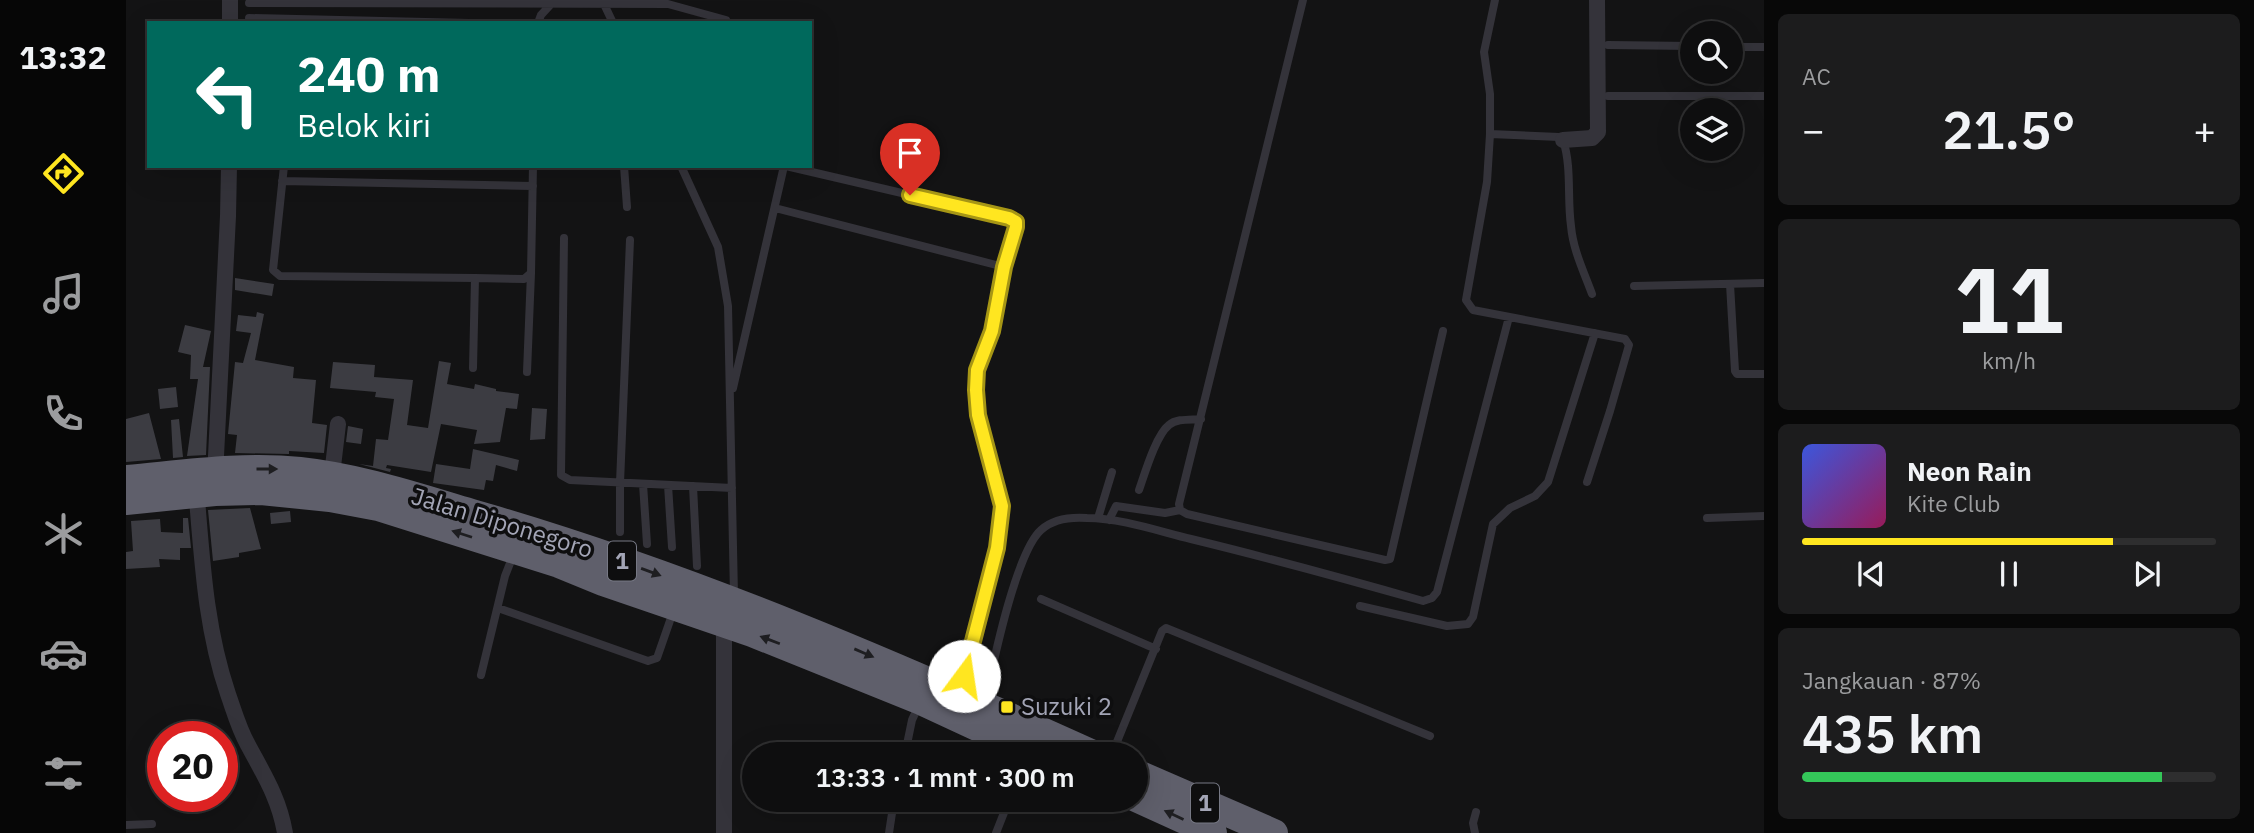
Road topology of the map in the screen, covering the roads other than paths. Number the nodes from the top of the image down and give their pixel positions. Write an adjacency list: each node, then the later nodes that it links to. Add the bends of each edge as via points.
1 (230, 0): 10 (street)
2 (1303, 0): 49 (lane)
3 (1495, 0): 20 (lane, via 1484,52)
4 (1597, 0): 21 (street, via 1598,132 1592,138)
5 (249, 1): 6 (lane); 11 (lane)
6 (552, 2): 8 (lane); 12 (lane)
7 (668, 2): 8 (lane); 9 (lane)
8 (604, 4): 13 (lane)
9 (726, 20)
10 (230, 21)
11 (249, 21)
12 (539, 21)
13 (612, 21)
14 (1608, 45): 15 (lane)
15 (1680, 46)
16 (1743, 47): 17 (lane)
17 (1764, 47)
18 (1608, 96): 19 (lane)
19 (1764, 96)
20 (1490, 134): 21 (lane); 42 (lane, via 1487,181 1466,300 1473,310)
21 (1563, 139): 41 (lane, via 1571,228)
22 (229, 168): 55 (street)
23 (284, 168): 29 (lane)
24 (533, 168): 30 (lane)
25 (624, 168): 31 (lane)
26 (682, 168): 48 (lane, via 718,247 723,270)
27 (785, 168): 32 (lane)
28 (794, 168): 35 (lane, via 1009,218 1016,227)
29 (282, 181): 30 (lane); 37 (lane, via 273,270 280,276)
30 (533, 186): 36 (lane)
31 (627, 206)
32 (775, 208): 35 (lane); 48 (lane)
33 (564, 238): 56 (lane, via 561,475 570,480)
34 (629, 240): 56 (lane)
35 (1004, 267): 82 (lane, via 992,331 977,370 978,415 1002,506)
36 (531, 273): 37 (lane, via 523,279); 46 (lane)
37 (475, 278): 45 (lane)
38 (1764, 283): 39 (lane)
39 (1730, 284): 40 (lane); 47 (lane, via 1735,371)
40 (1634, 286)
41 (1592, 294)
42 (1509, 317): 44 (lane); 67 (lane, via 1432,598 1423,601)
43 (1443, 331): 63 (lane, via 1390,559)
44 (1595, 333): 54 (lane, via 1625,339 1629,345); 76 (lane, via 1548,482 1493,524 1468,624 1447,626)
45 (473, 368)
46 (527, 372)
47 (1764, 374)
48 (730, 401): 60 (lane)
49 (1201, 419): 61 (lane, via 1168,425); 63 (lane)
50 (338, 424): 52 (street)
51 (1112, 472): 65 (lane)
52 (332, 475): 55 (highway, Jalan Diponegoro / 1, one-way to 52, via 274,469); 72 (highway, Jalan Diponegoro / 1, via 398,490)
53 (126, 479): 55 (highway, Jalan Diponegoro / 1)
54 (1587, 482)
55 (206, 483): 62 (highway, Jalan Diponegoro / 1); 71 (highway, Jalan Diponegoro / 1, one-way to 55, via 378,507); 94 (street, via 204,591 218,663 246,742 275,793)
56 (620, 483): 57 (lane); 68 (lane)
57 (643, 484): 58 (lane); 69 (lane)
58 (668, 485): 59 (lane); 70 (lane)
59 (693, 486): 60 (lane); 73 (lane)
60 (732, 488): 78 (lane)
61 (1139, 490)
62 (126, 501)
63 (1180, 510): 67 (lane, via 1164,513 1116,506)
64 (1764, 516): 66 (lane)
65 (1098, 518): 67 (lane); 82 (lane, via 1055,522 1034,538)
66 (1707, 519)
67 (1109, 520)
68 (620, 532)
69 (647, 544)
70 (672, 547)
71 (515, 551): 72 (highway, Jalan Diponegoro / 1); 77 (lane)
72 (564, 553): 75 (highway, Jalan Diponegoro / 1, via 603,582); 78 (highway, Jalan Diponegoro / 1, one-way to 78)
73 (696, 566)
74 (1041, 599): 79 (lane)
75 (675, 606): 77 (lane, via 652,661); 78 (highway, Jalan Diponegoro / 1)
76 (1360, 606)
77 (498, 608): 80 (lane)
78 (730, 613): 81 (highway, Jalan Diponegoro / 1, one-way to 78); 82 (highway, Jalan Diponegoro / 1, one-way to 82, via 809,630); 95 (street)
79 (1156, 649): 83 (lane, via 1164,629 1170,628); 86 (lane)
80 (481, 675)
81 (921, 701): 82 (highway, Jalan Diponegoro / 1); 84 (lane)
82 (968, 710): 85 (highway, Jalan Diponegoro / 1)
83 (1430, 736)
84 (907, 742)
85 (1022, 742)
86 (1117, 742)
87 (1148, 778): 99 (highway, 1)
88 (1148, 803): 98 (highway, 1, one-way to 88)
89 (892, 812): 96 (lane)
90 (1004, 812): 97 (lane)
91 (1476, 812): 100 (lane)
92 (152, 824): 93 (lane)
93 (126, 825)
94 (285, 833)
95 (724, 833)
96 (889, 833)
97 (996, 833)
98 (1213, 833)
99 (1274, 833)
100 (1475, 833)

